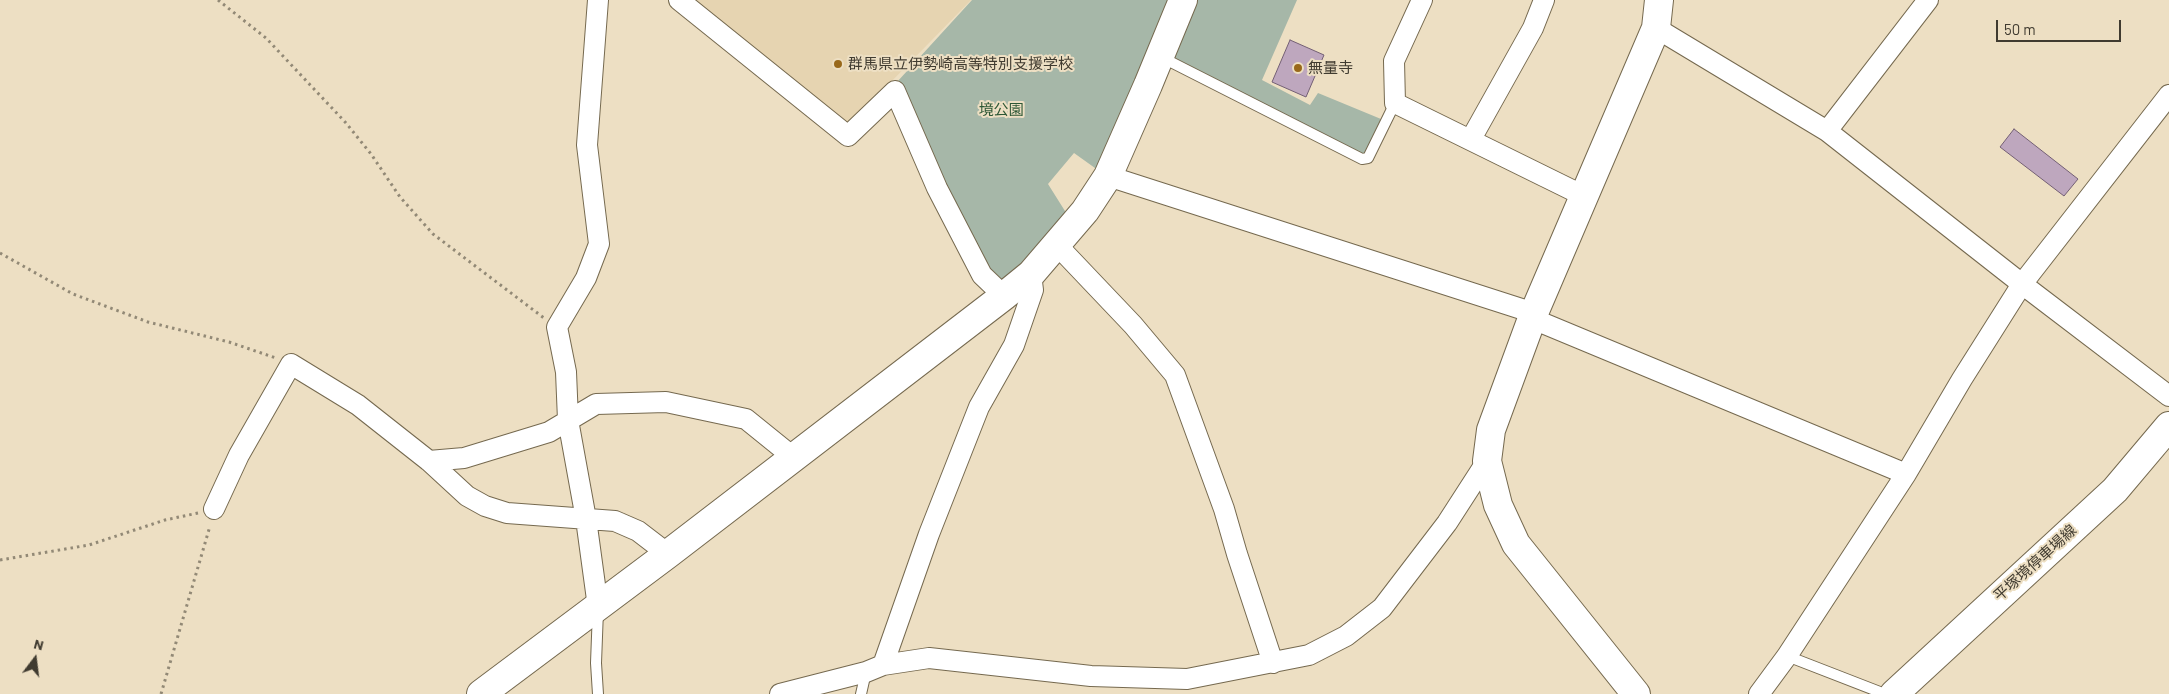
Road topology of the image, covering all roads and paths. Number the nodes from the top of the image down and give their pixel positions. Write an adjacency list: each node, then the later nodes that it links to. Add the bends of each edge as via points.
1 (218, 0): 23 (path, via 266,38 346,123 400,197 433,234)
2 (598, 0): 23 (street, via 587,145 599,244 586,278)
3 (679, 0): 21 (street, via 848,136 895,91 937,188 982,275)
4 (1183, 0): 10 (street)
5 (1422, 0): 12 (street, via 1394,62)
6 (1544, 0): 14 (street, via 1533,28)
7 (1659, 0): 9 (street)
8 (1928, 0): 13 (street)
9 (1656, 28): 13 (street); 16 (street)
10 (1160, 57): 12 (lane, via 1362,159 1368,158); 15 (street)
11 (2169, 95): 20 (street)
12 (1394, 103): 14 (street)
13 (1828, 131): 20 (street)
14 (1471, 139): 16 (street)
15 (1108, 176): 17 (street, via 1086,211); 22 (street)
16 (1584, 196): 22 (street)
17 (1056, 244): 19 (street); 38 (street, via 1175,375 1224,508)
18 (0, 253): 24 (path, via 72,294 148,322 229,342)
19 (1030, 274): 21 (street); 39 (street, via 1033,290 1014,346 979,407)
20 (2022, 284): 25 (street); 31 (street)
21 (1004, 296): 28 (street)
22 (1533, 316): 30 (street, via 1491,430); 31 (street)
23 (557, 327): 26 (street, via 566,372)
24 (291, 364): 29 (street, via 358,405); 32 (street, via 239,455)
25 (2169, 396)
26 (568, 420): 28 (street, via 596,404 666,402 746,419); 29 (street, via 549,432 500,448 464,458); 33 (street)
27 (2169, 426): 49 (street, 平塚境停車場線, via 2115,490)
28 (793, 457): 34 (street)
29 (429, 460): 33 (street, via 467,496 486,506 507,513)
30 (1487, 461): 38 (street, via 1447,523 1382,608 1346,636 1309,655); 46 (street, via 1498,505 1516,544)
31 (1906, 474): 37 (street)
32 (214, 509): 35 (path, via 165,520 89,545); 41 (path)
33 (586, 519): 34 (street, via 614,522 638,531); 36 (street)
34 (668, 554): 36 (street)
35 (0, 560)
36 (598, 607): 42 (street); 43 (lane)
37 (1786, 656): 47 (street); 48 (lane)
38 (1273, 662): 40 (street)
39 (875, 668): 40 (street, via 929,658); 44 (street); 45 (lane)
40 (1185, 687)
41 (161, 694)
42 (481, 694)
43 (598, 694)
44 (780, 694)
45 (861, 694)
46 (1636, 694)
47 (1759, 694)
48 (1885, 694)
49 (1894, 694)

